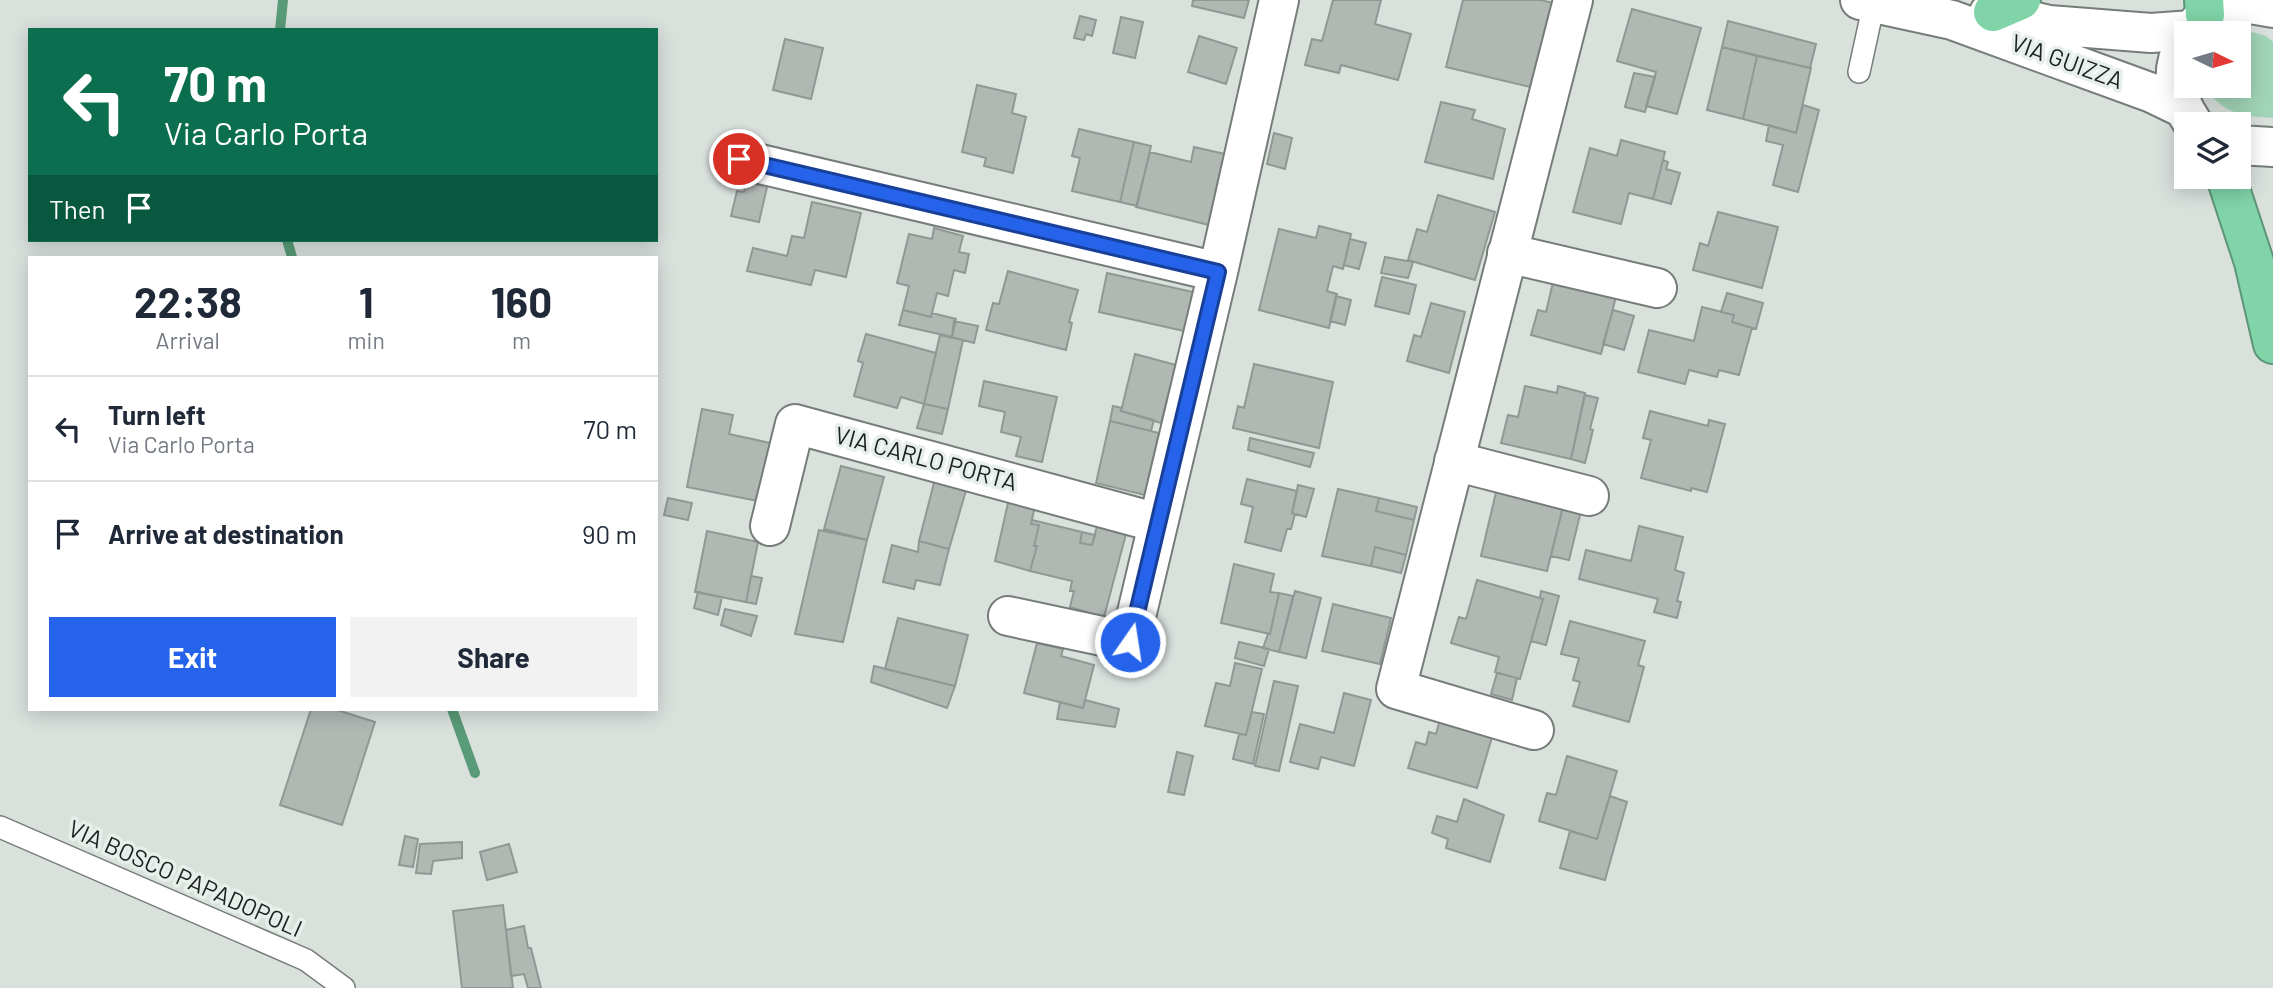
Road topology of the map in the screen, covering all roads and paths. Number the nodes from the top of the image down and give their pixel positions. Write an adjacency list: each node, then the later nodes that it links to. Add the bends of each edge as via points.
1 (1279, 0): 16 (street)
2 (1573, 0): 15 (street)
3 (1867, 1): 6 (street, VIA GUIZZA); 9 (lane)
4 (2007, 6): 6 (street, VIA GUIZZA); 8 (street, VIA GUIZZA, via 2049,26 2151,33)
5 (2273, 9): 7 (street, VIA GUIZZA, via 2234,2 2215,8)
6 (1952, 20): 10 (street, VIA GUIZZA, via 2152,93)
7 (2199, 21)
8 (2174, 28)
9 (1859, 72)
10 (2182, 112)
11 (2251, 146): 12 (street)
12 (2273, 147)
13 (739, 159): 16 (street)
14 (2229, 189): 18 (highway, via 2254,262)
15 (1507, 253): 17 (street); 19 (street)
16 (1218, 272): 21 (street)
17 (1657, 288)
18 (2273, 344)
19 (1454, 461): 20 (street); 24 (street, via 1396,689)
20 (1589, 496)
21 (1158, 523): 22 (street, VIA CARLO PORTA, via 795,424); 23 (street, via 1130,642)
22 (770, 526)
23 (1008, 617)
24 (1534, 730)
25 (0, 827): 26 (lane, VIA BOSCO PAPADOPOLI, via 306,960)
26 (344, 988)

